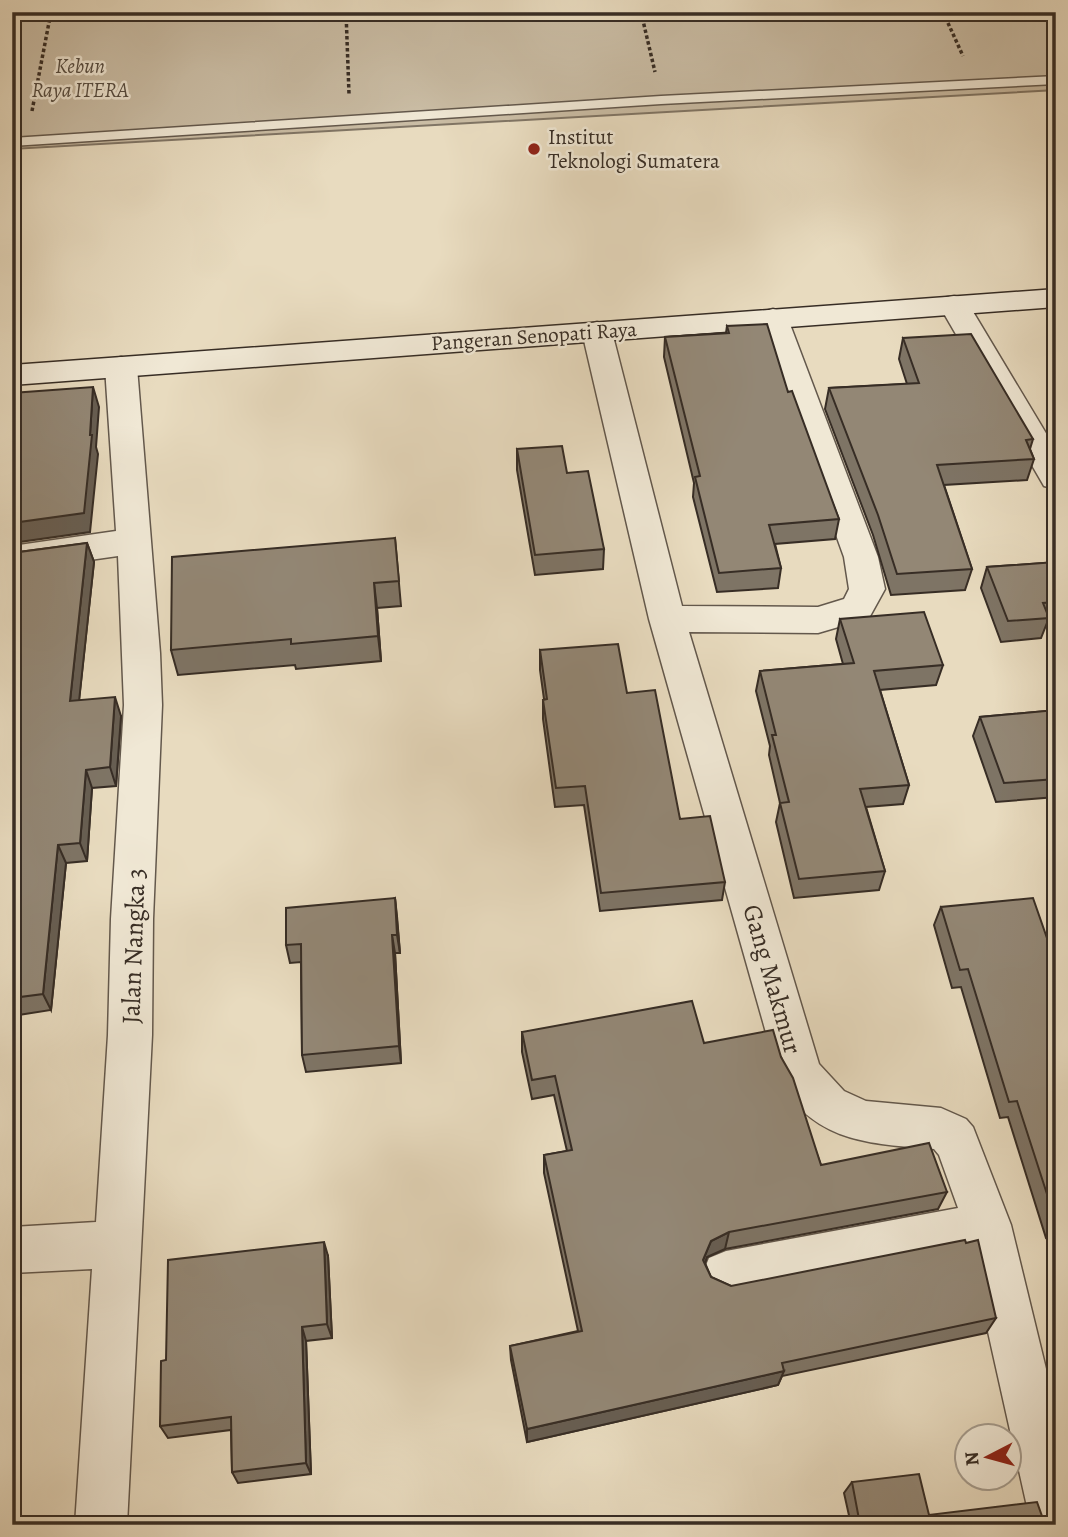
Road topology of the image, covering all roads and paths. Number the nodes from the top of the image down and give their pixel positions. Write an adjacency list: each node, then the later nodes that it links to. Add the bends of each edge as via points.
1 (51, 12): 9 (path)
2 (346, 12): 8 (path)
3 (642, 12): 7 (path)
4 (943, 12): 6 (path)
5 (1056, 80): 6 (lane)
6 (975, 85): 7 (lane)
7 (661, 100): 8 (lane)
8 (350, 119): 9 (lane)
9 (19, 142)
10 (1056, 281): 15 (street, Pangeran Senopati Raya)
11 (1056, 298): 12 (street, Pangeran Senopati Raya)
12 (954, 306): 13 (street, Pangeran Senopati Raya); 18 (street)
13 (773, 319): 14 (street, Pangeran Senopati Raya); 21 (street, via 861,557 867,589 856,609 818,620)
14 (597, 332): 16 (street, Pangeran Senopati Raya); 21 (street, Gang Makmur)
15 (12, 358)
16 (121, 367): 17 (street, Pangeran Senopati Raya); 19 (street, Jalan Nangka 3)
17 (12, 375)
18 (1056, 478)
19 (134, 541): 20 (street); 23 (street, Jalan Nangka 3, via 142,705)
20 (12, 559)
21 (667, 619): 22 (street, Gang Makmur, via 800,1075 828,1106 864,1122 926,1127 950,1134 974,1181)
22 (988, 1225): 25 (street); 26 (street, Gang Makmur)
23 (119, 1244): 24 (street); 27 (street, Jalan Nangka 3)
24 (12, 1250)
25 (726, 1275)
26 (1056, 1520)
27 (101, 1525)

